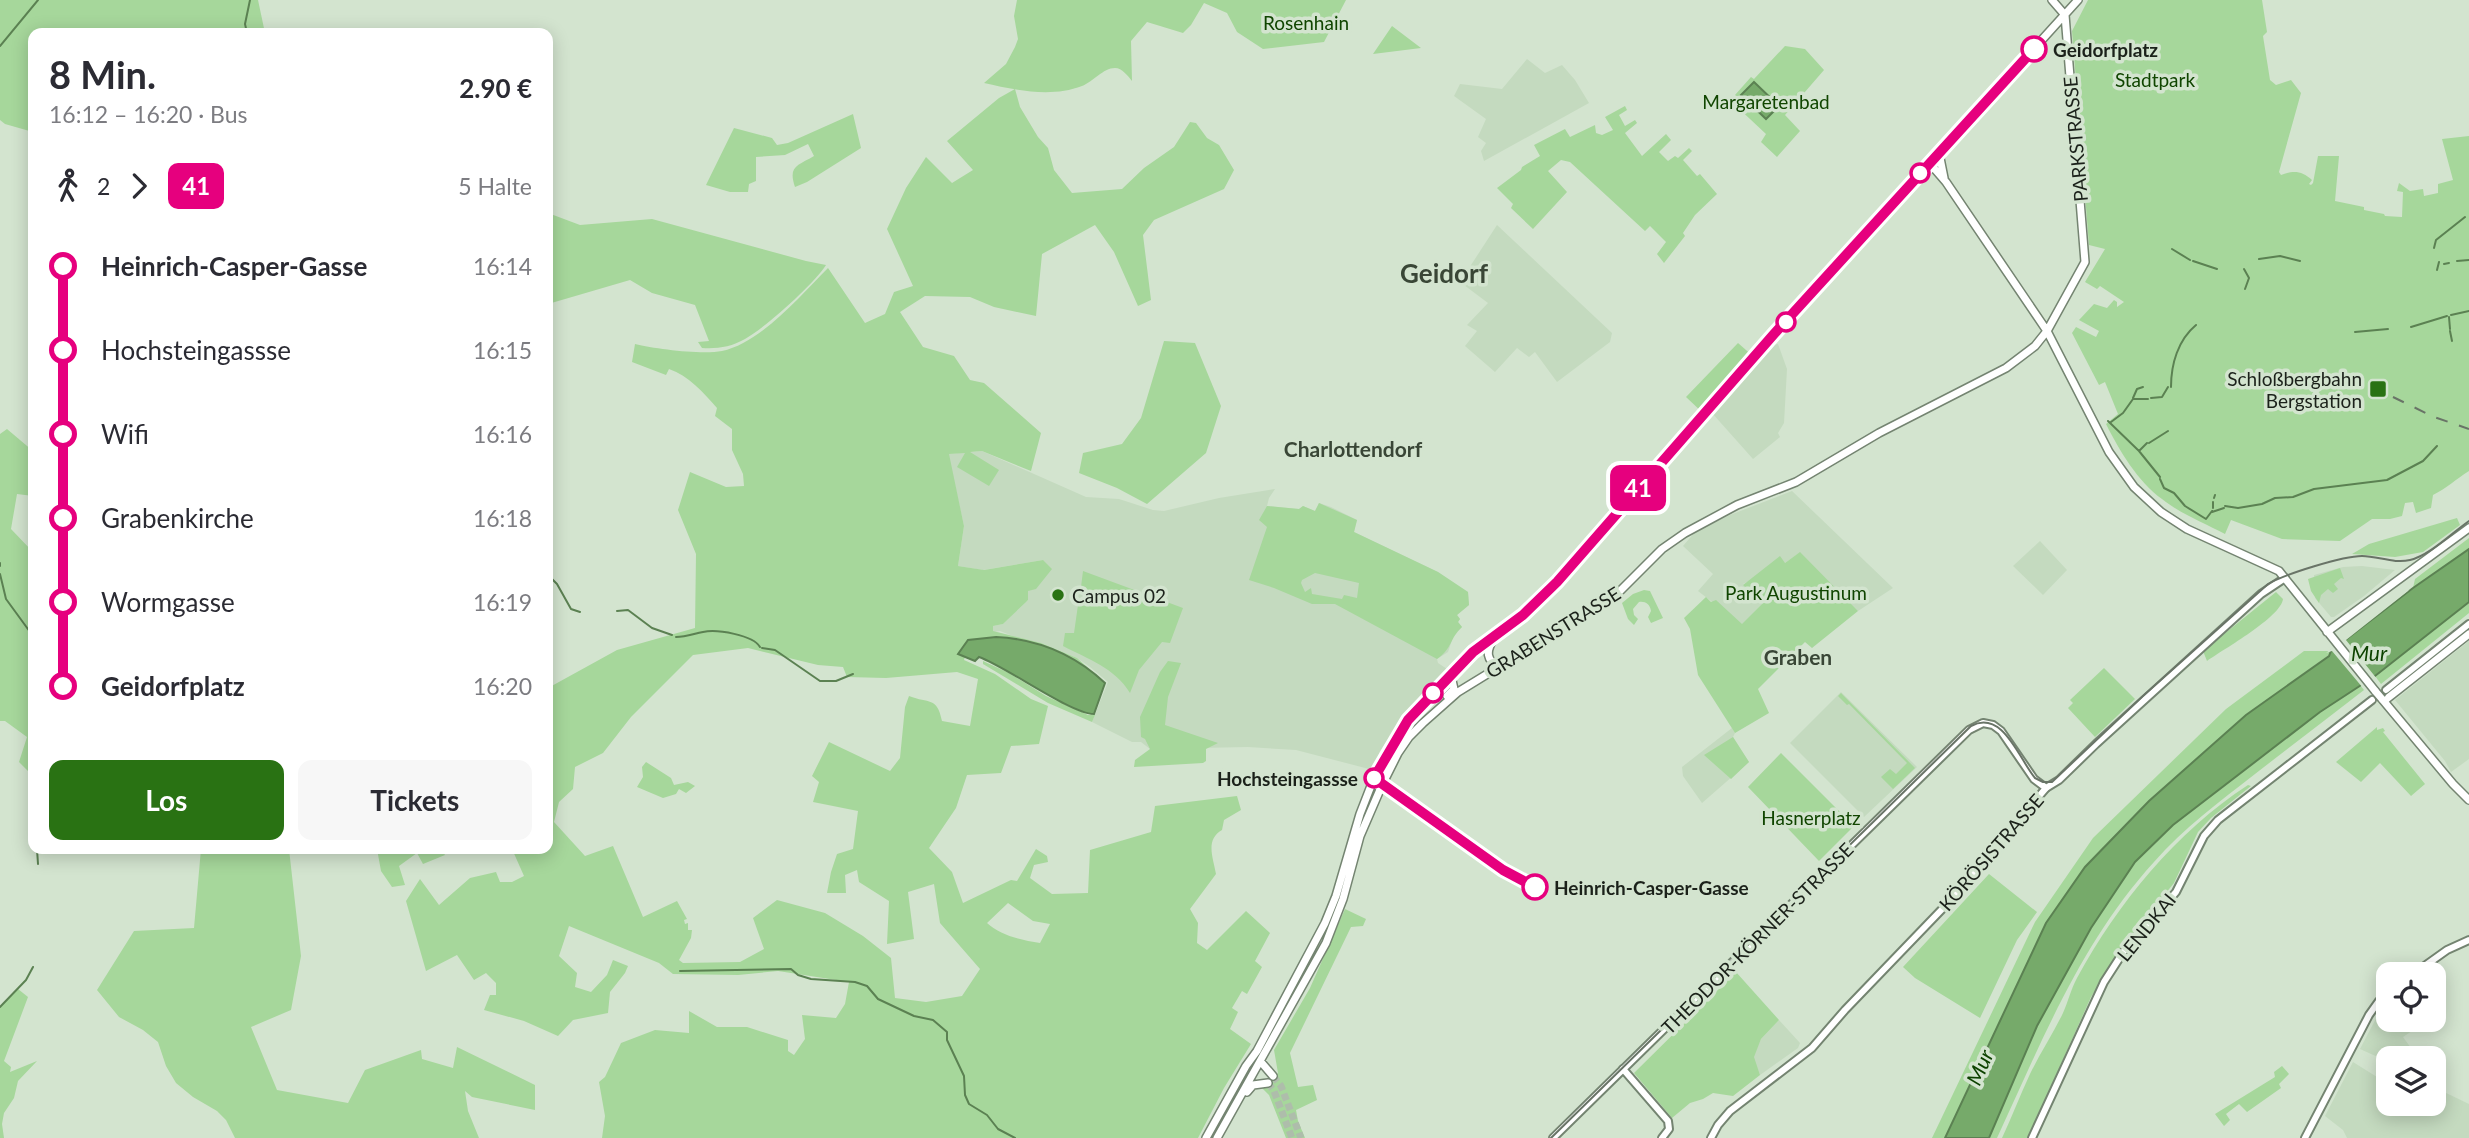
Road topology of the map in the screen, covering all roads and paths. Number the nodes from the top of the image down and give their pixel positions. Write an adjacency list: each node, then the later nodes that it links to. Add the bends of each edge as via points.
1 (2052, 0): 3 (main road)
2 (2078, 0): 3 (main road)
3 (2065, 15): 4 (main road); 7 (main road, PARKSTRASSE)
4 (1944, 147): 5 (main road); 6 (main road, via 1940,164)
5 (1931, 160): 6 (main road); 14 (main road, via 1557,582)
6 (1946, 182): 8 (main road)
7 (2085, 262): 8 (main road, GRABENSTRASSE)
8 (2047, 331): 10 (main road, via 2109,452 2139,492 2187,529 2272,567); 15 (main road, GRABENSTRASSE, via 2006,368 1796,482 1737,505 1685,533 1615,595)
9 (2469, 528): 12 (main road)
10 (2285, 578): 12 (main road); 21 (main road, KÖRÖSISTRASSE)
11 (2469, 624): 17 (main road)
12 (2327, 632): 19 (main road)
13 (2469, 634): 19 (main road)
14 (1495, 637): 15 (main road, via 1487,652); 16 (main road)
15 (1499, 666): 20 (main road, GRABENSTRASSE)
16 (1451, 676): 20 (main road, via 1454,690); 26 (main road, via 1408,720 1374,778 1325,923)
17 (2386, 690)
18 (2372, 700): 37 (main road, LENDKAI, via 2204,835 2175,892 2104,982)
19 (2383, 700): 22 (main road)
20 (1430, 717): 28 (main road, GRABENSTRASSE, via 1398,753 1360,836 1330,934)
21 (2046, 788): 29 (main road, THEODOR-KÖRNER-STRASSE, via 2034,779 1997,728 1983,723 1969,730); 36 (main road, KÖRÖSISTRASSE, via 1947,904 1812,1048 1730,1111)
22 (2469, 800)
23 (2467, 939): 24 (main road)
24 (2430, 962)
25 (2376, 1005): 38 (main road)
26 (1255, 1054): 27 (main road); 28 (main road)
27 (1246, 1066): 28 (main road); 32 (main road)
28 (1257, 1066): 30 (main road); 31 (main road, GRABENSTRASSE); 31 (main road, via 1268,1083 1253,1084)
29 (1623, 1069): 34 (main road, THEODOR-KÖRNER-STRASSE); 35 (main road, via 1668,1121 1670,1126)
30 (1273, 1076)
31 (1239, 1101): 33 (main road, GRABENSTRASSE)
32 (1206, 1138)
33 (1217, 1138)
34 (1553, 1138)
35 (1662, 1138)
36 (1711, 1138)
37 (2032, 1138)
38 (2305, 1138)

